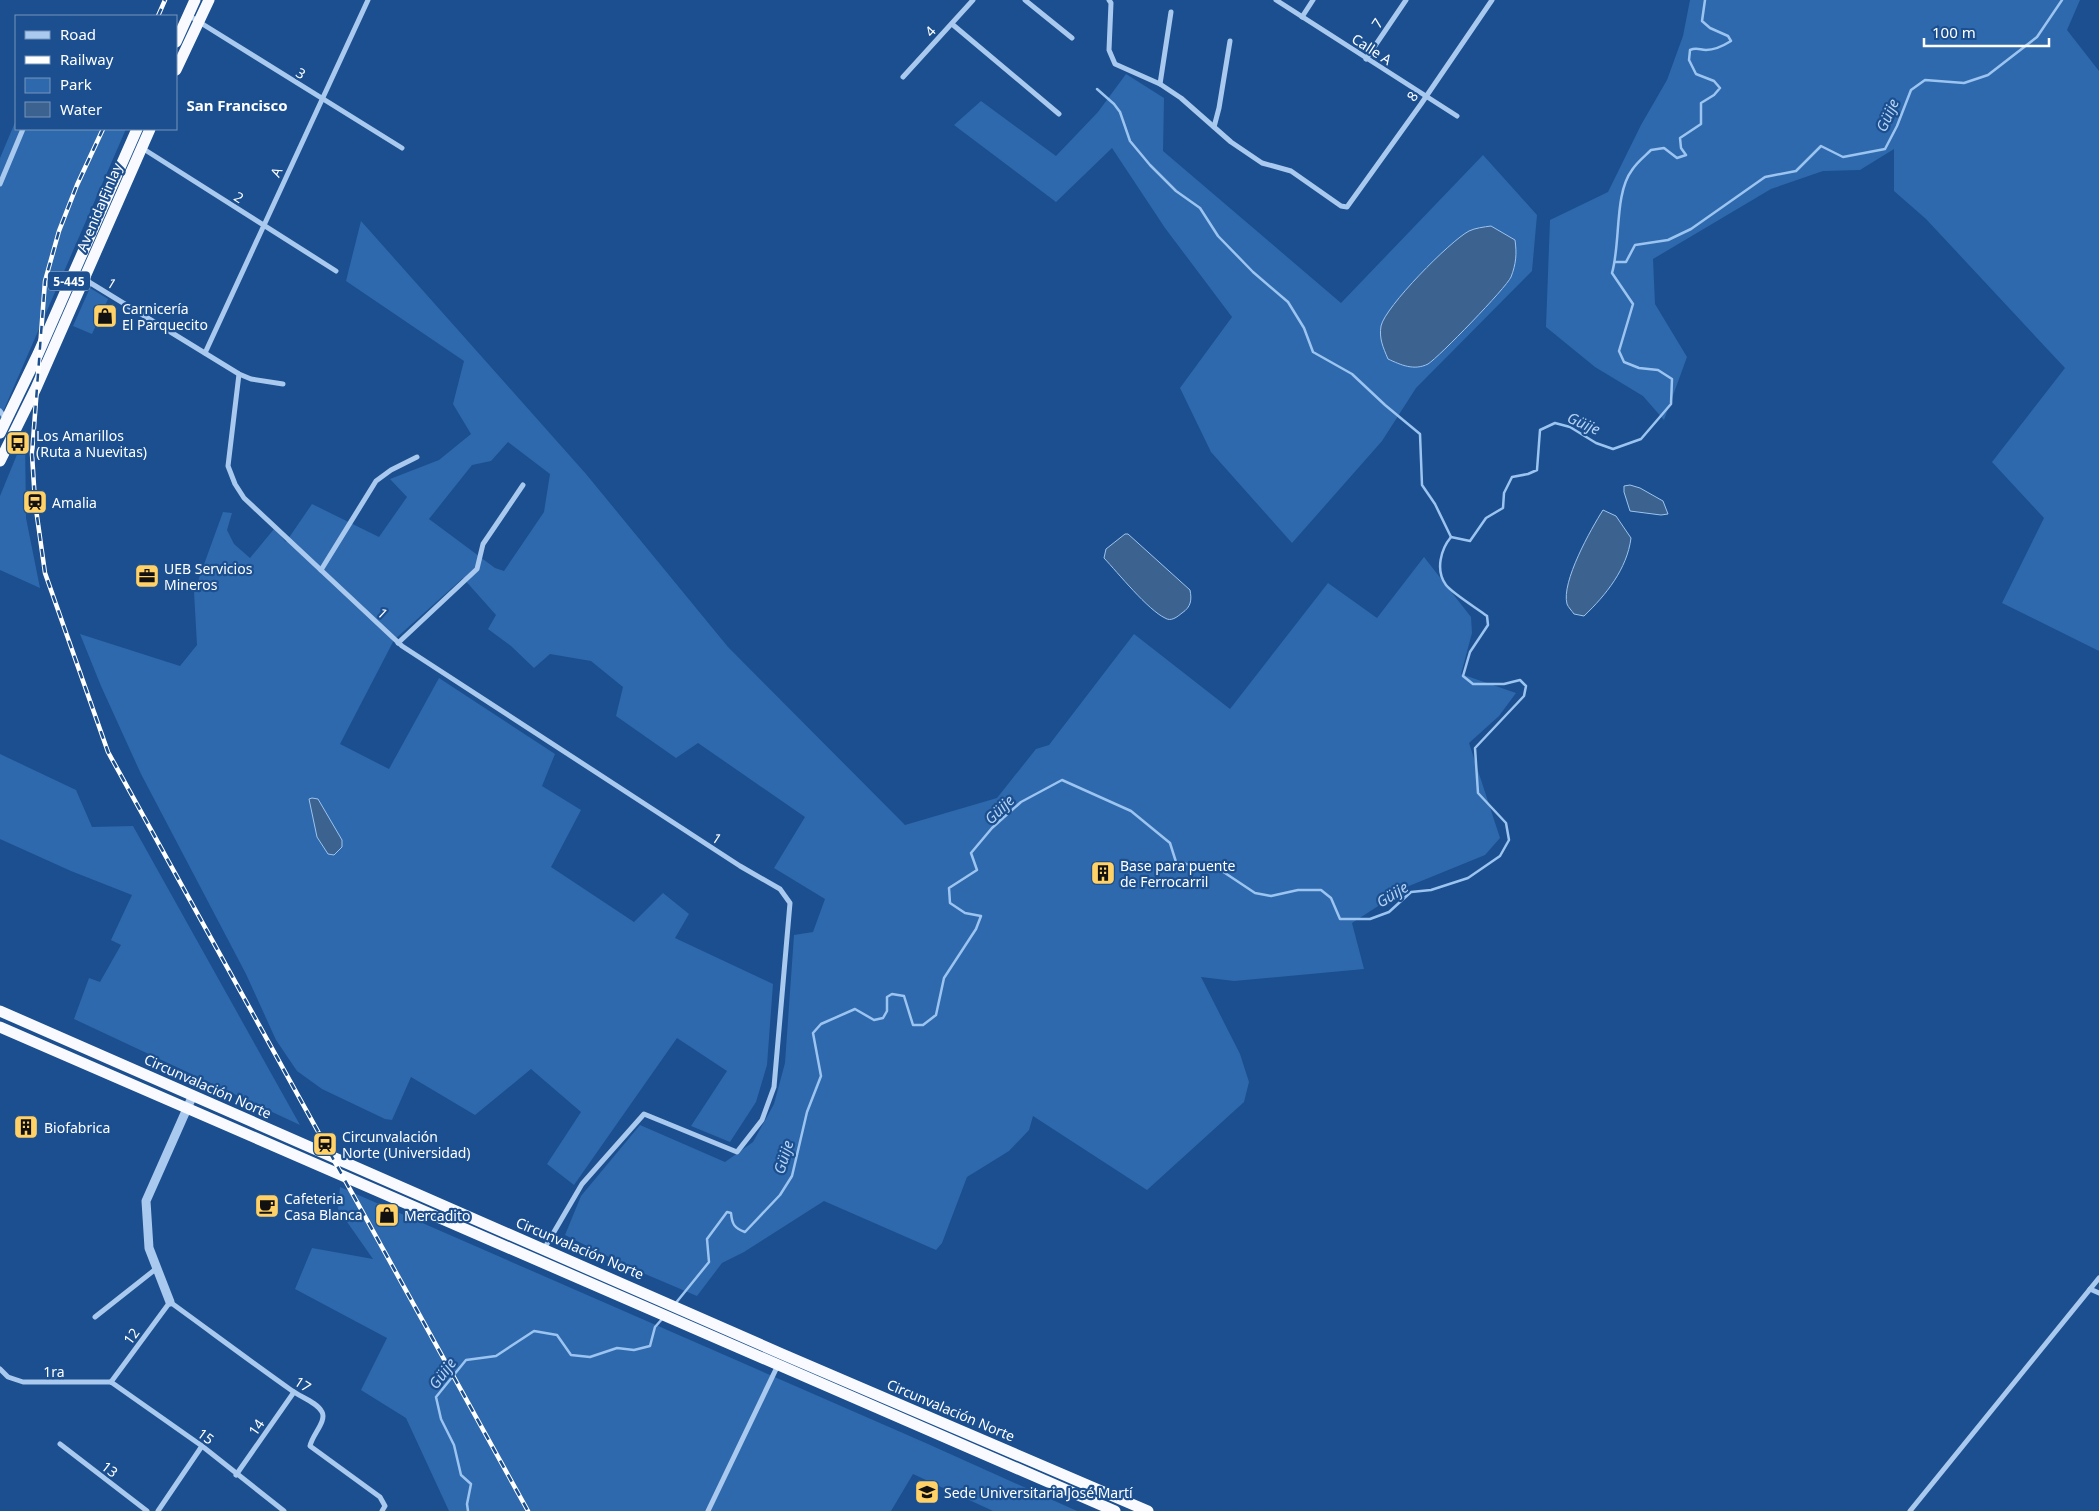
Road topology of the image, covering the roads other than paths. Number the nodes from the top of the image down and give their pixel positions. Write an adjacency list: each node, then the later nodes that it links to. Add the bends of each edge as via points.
1 (196, 0): 13 (highway)
2 (209, 0): 13 (highway)
3 (368, 0): 23 (street, A)
4 (973, 0): 14 (street, 4)
5 (1025, 0): 15 (street)
6 (1109, 0): 21 (street, via 1109,50 1115,64)
7 (1276, 0): 12 (street, Calle A)
8 (1313, 0): 12 (street)
9 (1406, 0): 18 (street, 7)
10 (1492, 0): 22 (street, 8)
11 (1171, 12): 21 (street)
12 (1302, 17): 18 (street, Calle A)
13 (193, 18): 16 (highway); 19 (highway); 23 (street, 3)
14 (952, 24): 20 (street, 4); 24 (street)
15 (1072, 38)
16 (178, 39)
17 (1230, 41): 26 (street)
18 (1366, 59): 22 (street, Calle A)
19 (178, 64)
20 (903, 77)
21 (1160, 84): 26 (street)
22 (1426, 97): 25 (street, Calle A); 26 (street, 8, via 1347,207 1290,171 1262,163)
23 (322, 99): 31 (street, 3); 33 (street, A)
24 (1059, 114)
25 (1457, 116)
26 (1214, 126)
27 (23, 130): 32 (street)
28 (137, 130): 30 (highway, Avenida Finlay / 5-445)
29 (149, 130): 30 (highway, Avenida Finlay / 5-445)
30 (136, 145): 33 (street, 2); 35 (highway, Avenida Finlay / 5-445); 36 (highway, Avenida Finlay / 5-445)
31 (402, 148)
32 (0, 184)
33 (264, 225): 34 (street, 2); 37 (street, A)
34 (336, 271)
35 (72, 274): 36 (street, 1); 40 (highway, Avenida Finlay / 5-445, via 38,354)
36 (84, 279): 37 (street, 1); 41 (highway, Avenida Finlay / 5-445)
37 (205, 353): 38 (street, 1)
38 (239, 374): 39 (street); 46 (street, 1, via 228,466 235,484 244,498)
39 (283, 384)
40 (3, 415): 41 (street); 42 (highway, Avenida Finlay / 5-445)
41 (14, 431): 44 (highway, Avenida Finlay / 5-445)
42 (0, 434)
43 (417, 457): 46 (street, via 376,481)
44 (0, 461)
45 (523, 485): 47 (street, via 483,544 477,569)
46 (321, 570): 47 (street, 1)
47 (398, 643): 52 (street, 1, via 780,889 790,903 774,1087 762,1120 737,1152 644,1114 582,1184)
48 (0, 1011): 50 (highway, Circunvalación Norte)
49 (0, 1027): 51 (highway, Circunvalación Norte)
50 (193, 1095): 51 (street); 52 (highway, Circunvalación Norte)
51 (187, 1108): 53 (highway, Circunvalación Norte); 54 (street, via 146,1202 150,1248)
52 (544, 1249): 53 (street); 60 (highway, Circunvalación Norte)
53 (538, 1261): 61 (highway, Circunvalación Norte)
54 (157, 1268): 58 (street); 59 (street)
55 (2099, 1278): 56 (street)
56 (2090, 1289): 57 (street); 75 (street)
57 (2099, 1293)
58 (170, 1302): 63 (street, 12); 64 (street, 17)
59 (95, 1317)
60 (782, 1354): 61 (street); 74 (highway, Circunvalación Norte)
61 (777, 1366): 72 (street); 73 (highway, Circunvalación Norte)
62 (0, 1369): 63 (street, 1ra, via 8,1377 23,1382)
63 (111, 1382): 66 (street, 15)
64 (294, 1392): 67 (street, 14); 71 (street, 17, via 323,1413 324,1420 310,1446 380,1498 385,1506)
65 (60, 1444): 68 (street, 13)
66 (202, 1446): 67 (street, 15); 69 (street)
67 (236, 1475): 70 (street, 15)
68 (146, 1511)
69 (158, 1511)
70 (284, 1511)
71 (382, 1511)
72 (708, 1511)
73 (1115, 1511)
74 (1148, 1511)
75 (1910, 1511)

